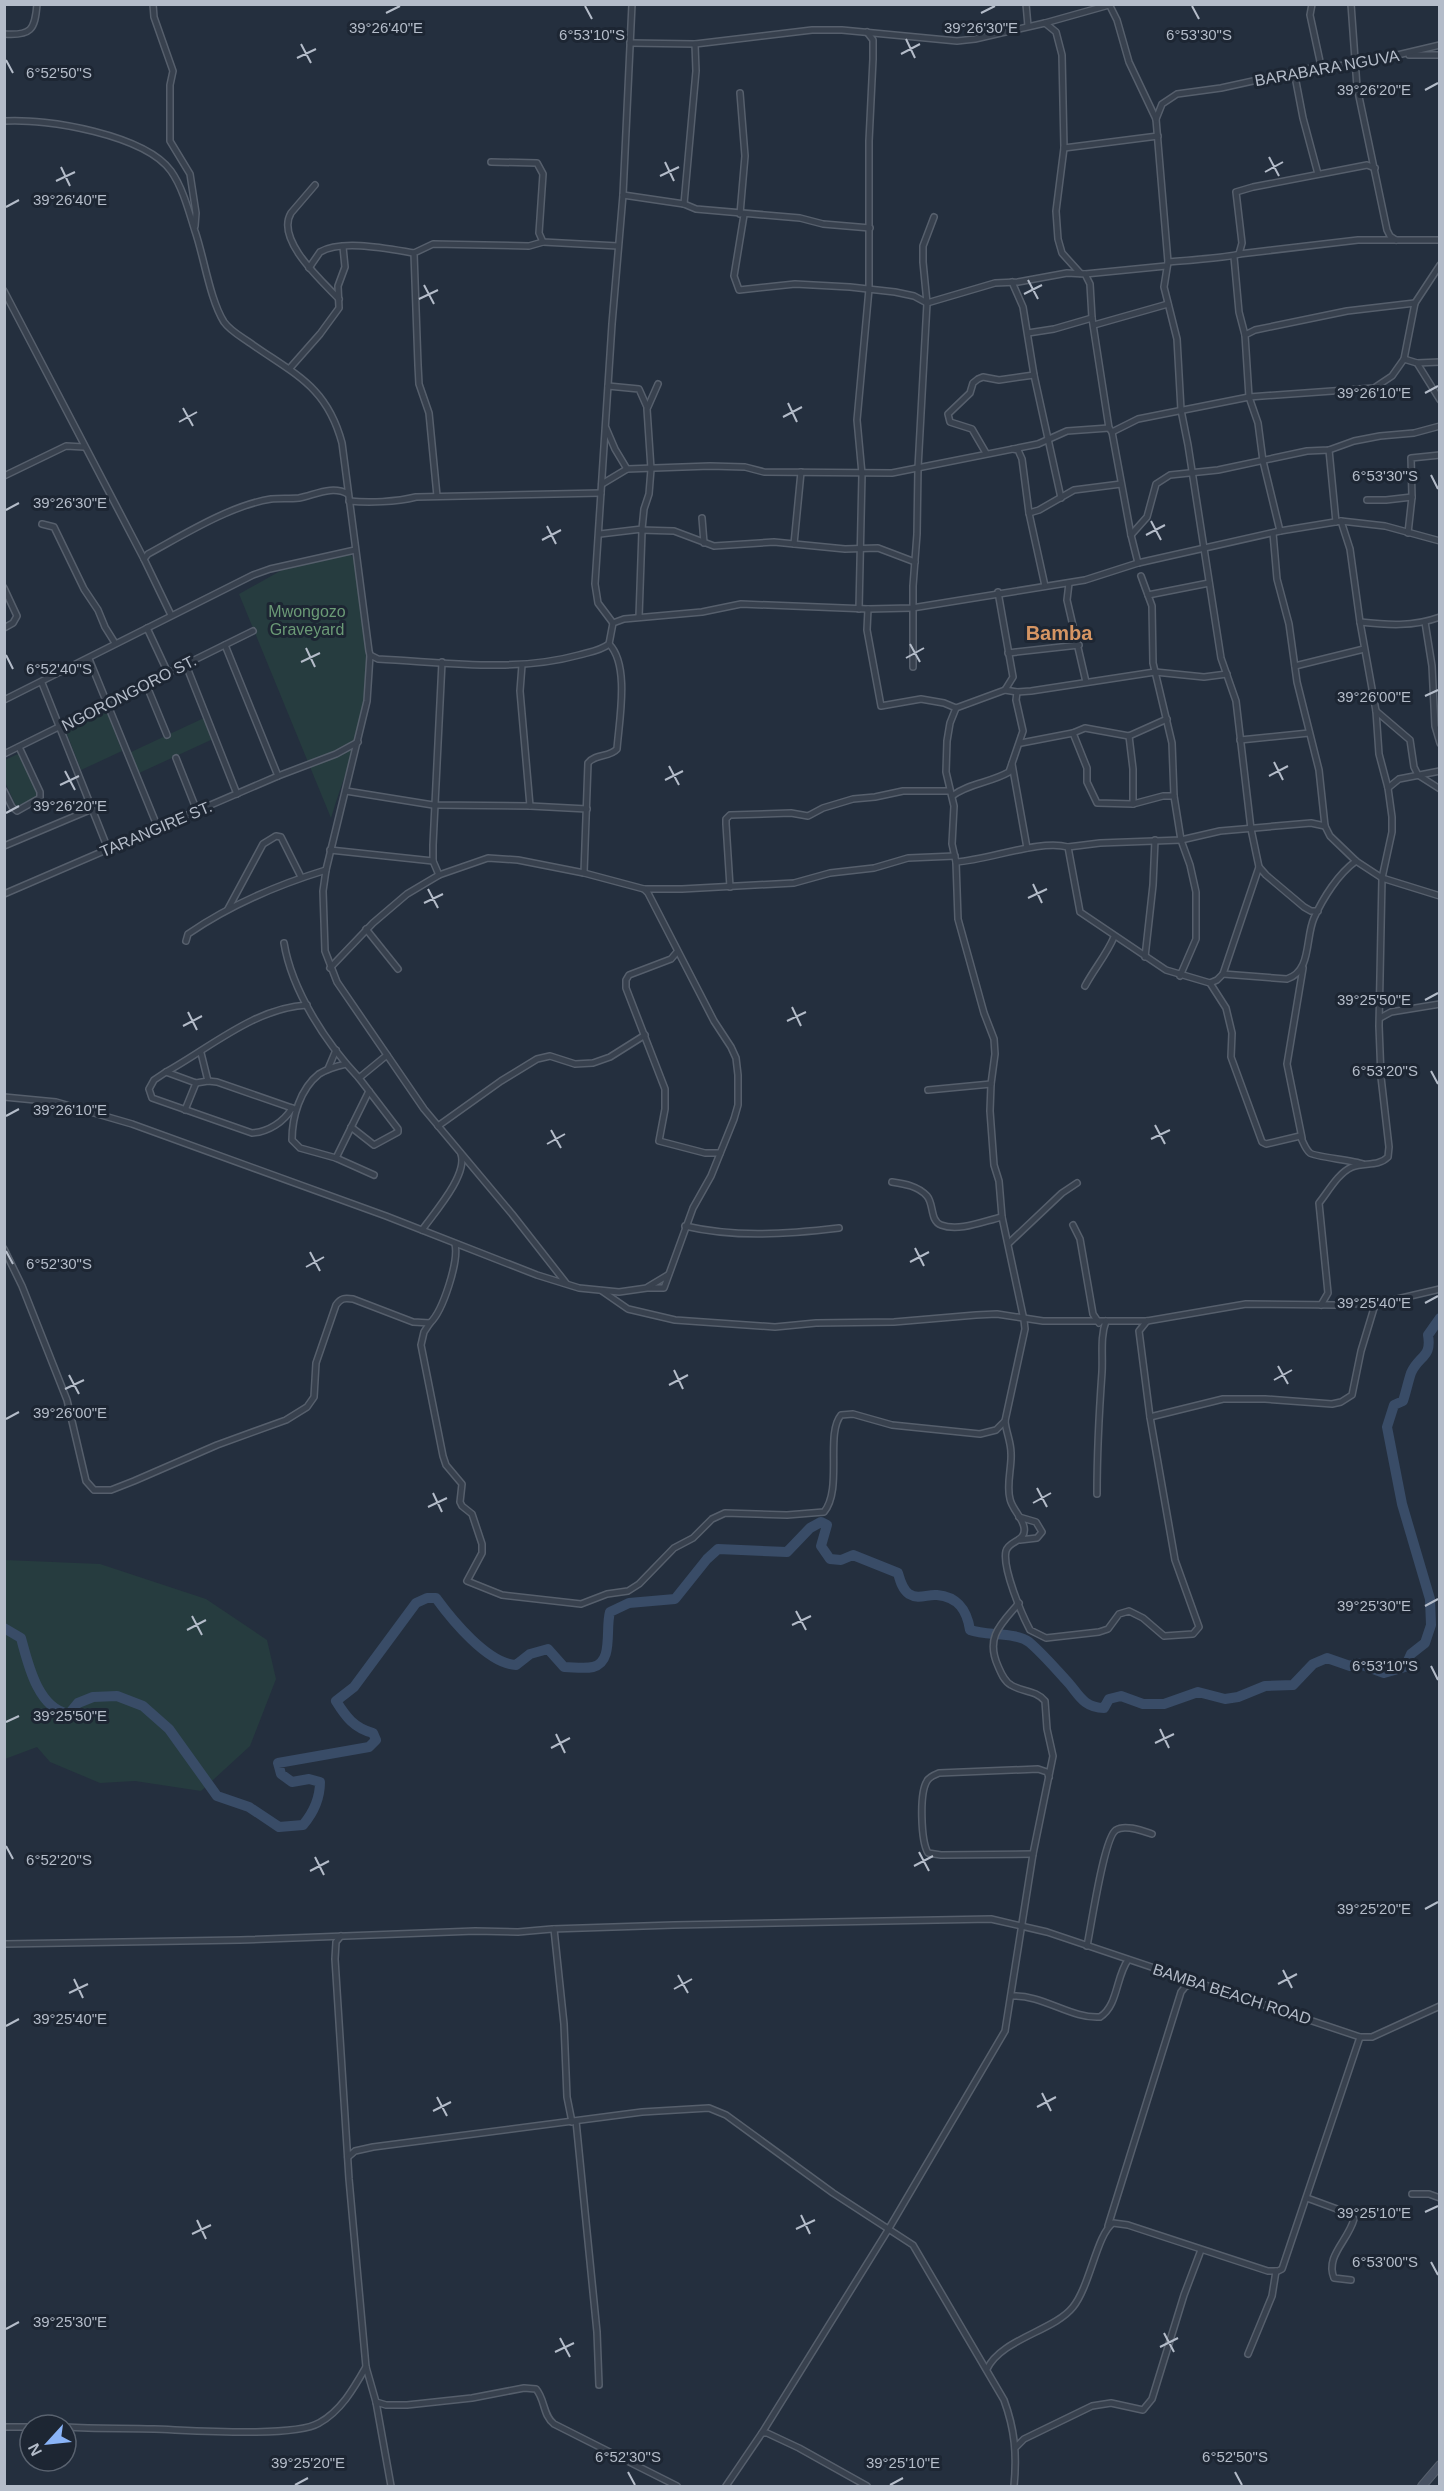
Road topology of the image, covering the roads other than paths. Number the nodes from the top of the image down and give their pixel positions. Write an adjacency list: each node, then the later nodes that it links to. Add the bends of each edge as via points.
1 (153, 4): 38 (street, via 173,71 170,141 190,174)
2 (632, 4): 14 (street)
3 (1026, 4): 9 (street)
4 (1312, 4): 20 (street, via 1310,15)
5 (1351, 4): 19 (street)
6 (38, 5): 12 (street, via 31,30 18,35)
7 (1109, 5): 8 (street); 23 (street, via 1136,79)
8 (1045, 23): 9 (street); 26 (street, via 1056,32 1062,55)
9 (1028, 26): 11 (street, via 957,41)
10 (867, 32): 11 (street); 13 (street); 15 (street, via 812,30)
11 (875, 33): 13 (street)
12 (4, 34)
13 (873, 40): 37 (street)
14 (630, 43): 15 (street); 33 (street)
15 (695, 44): 34 (street)
16 (1440, 45): 17 (street, BARABARA NGUVA)
17 (1404, 54): 18 (street); 19 (street, BARABARA NGUVA)
18 (1440, 56)
19 (1355, 65): 20 (street, BARABARA NGUVA); 27 (street)
20 (1321, 66): 21 (street, BARABARA NGUVA)
21 (1294, 71): 23 (street, BARABARA NGUVA, via 1177,94 1162,104); 31 (street)
22 (740, 93): 35 (street, via 745,156)
23 (1156, 119): 25 (street)
24 (4, 121): 38 (street, via 67,125 116,139 151,155 171,171)
25 (1158, 136): 26 (street); 46 (street)
26 (1064, 148): 49 (street, via 1056,211 1058,238 1062,253)
27 (1373, 159): 29 (street); 30 (street)
28 (491, 162): 41 (street, via 541,166 539,234)
29 (1367, 165): 30 (street); 31 (street)
30 (1375, 168): 40 (street, via 1387,230)
31 (1318, 174): 45 (street, via 1236,192 1242,243)
32 (315, 185): 48 (street, via 288,218 296,250)
33 (623, 195): 34 (street); 42 (street)
34 (684, 204): 35 (street)
35 (742, 214): 37 (street); 51 (street, via 734,276 739,290 795,284)
36 (934, 217): 54 (street, via 923,246)
37 (870, 228): 51 (street)
38 (195, 230): 63 (street, via 225,322)
39 (1440, 240): 40 (street)
40 (1398, 241): 45 (street, via 1358,240)
41 (543, 242): 42 (street); 44 (street, via 529,246 433,244)
42 (618, 246): 66 (street)
43 (343, 247): 44 (street, via 381,247); 48 (street, via 320,252); 53 (street, via 345,267 338,286)
44 (414, 253): 91 (street, via 419,384 429,413)
45 (1236, 255): 46 (street); 59 (street, via 1239,312)
46 (1167, 264): 49 (street); 56 (street, via 1164,287)
47 (1440, 265): 55 (street)
48 (309, 268): 53 (street)
49 (1082, 274): 50 (street); 57 (street, via 1090,284)
50 (1012, 282): 54 (street, via 995,283); 58 (street, via 1023,307)
51 (868, 289): 54 (street, via 914,296); 85 (street, via 857,420)
52 (4, 291): 75 (street)
53 (339, 299): 63 (street, via 339,308)
54 (927, 303): 81 (street)
55 (1415, 303): 59 (street, via 1347,310 1255,330); 60 (street)
56 (1168, 304): 57 (street); 70 (street, via 1177,339)
57 (1093, 321): 58 (street); 73 (street)
58 (1028, 333): 64 (street)
59 (1245, 336): 67 (street)
60 (1404, 359): 62 (street); 67 (street, via 1392,376 1374,388)
61 (1440, 362): 62 (street)
62 (1417, 363): 68 (street)
63 (290, 368): 93 (street, via 313,387 338,428)
64 (1034, 375): 74 (street); 78 (street, via 978,379 970,393 948,414 948,420 972,429)
65 (658, 384): 69 (street)
66 (608, 386): 69 (street, via 639,389); 71 (street)
67 (1249, 397): 70 (street); 80 (street, via 1258,423)
68 (1440, 400)
69 (647, 409): 83 (street)
70 (1180, 410): 73 (street, via 1138,419); 86 (street)
71 (606, 425): 82 (street); 88 (street)
72 (1440, 426): 77 (street)
73 (1111, 430): 74 (street, via 1067,431); 89 (street)
74 (1047, 439): 76 (street); 94 (street)
75 (84, 447): 87 (street, via 66,446); 111 (street)
76 (1011, 448): 78 (street); 96 (street, via 1018,450 1022,459)
77 (1329, 450): 80 (street); 98 (street)
78 (986, 453): 81 (street)
79 (1440, 454): 92 (street, via 1412,458)
80 (1263, 461): 86 (street); 101 (street)
81 (918, 468): 85 (street); 112 (street)
82 (627, 469): 83 (street); 88 (street)
83 (651, 469): 84 (street, via 710,466); 100 (street)
84 (801, 472): 85 (street); 107 (street)
85 (862, 474): 108 (street)
86 (1193, 474): 104 (street, via 1170,475 1156,484 1147,517); 109 (street)
87 (4, 476)
88 (602, 484): 90 (street)
89 (1121, 484): 94 (street, via 1074,490); 104 (street)
90 (602, 493): 91 (street); 103 (street)
91 (437, 496): 93 (street, via 362,502)
92 (1412, 496): 95 (street); 102 (street)
93 (348, 497): 110 (street); 111 (street, via 336,490 251,504 201,525)
94 (1062, 498): 96 (street)
95 (1367, 500)
96 (1029, 513): 117 (street)
97 (702, 518): 106 (street)
98 (1339, 522): 101 (street); 102 (street, via 1385,526); 127 (street, via 1350,549)
99 (42, 524): 133 (street, via 54,527)
100 (641, 531): 103 (street); 106 (street, via 674,531); 125 (street)
101 (1276, 532): 109 (street); 144 (street, via 1276,571)
102 (1408, 533): 105 (street)
103 (600, 534): 129 (street, via 596,593 598,603)
104 (1131, 535): 113 (street)
105 (1440, 541)
106 (704, 543): 107 (street)
107 (794, 544): 108 (street)
108 (859, 549): 112 (street, via 878,548); 122 (street)
109 (1203, 549): 113 (street); 116 (street)
110 (355, 550): 124 (street, via 261,572); 139 (street)
111 (144, 559): 124 (street)
112 (915, 562): 121 (street)
113 (1138, 562): 115 (street)
114 (1141, 576): 120 (street)
115 (1069, 583): 117 (street); 136 (street, via 1067,600)
116 (1209, 583): 120 (street); 148 (street)
117 (1045, 586): 119 (street)
118 (4, 588): 130 (street, via 17,616)
119 (998, 592): 121 (street); 138 (street)
120 (1148, 595): 146 (street)
121 (912, 608): 123 (street); 145 (street)
122 (859, 609): 123 (street); 125 (street, via 741,603 702,612)
123 (868, 609): 156 (street, via 867,630 881,706 921,699)
124 (171, 615): 131 (street)
125 (639, 617): 129 (street)
126 (1440, 617): 128 (street)
127 (1360, 622): 128 (street); 137 (street)
128 (1425, 622): 167 (street, via 1432,666 1432,710)
129 (613, 623): 134 (street)
130 (4, 628)
131 (147, 628): 133 (street); 147 (street)
132 (253, 632): 135 (street, NGORONGORO ST.)
133 (115, 643): 140 (street)
134 (609, 644): 143 (street, via 569,658); 186 (street, via 618,656 621,677 617,749 588,763)
135 (225, 645): 142 (street, NGORONGORO ST.); 174 (street)
136 (1079, 645): 138 (street); 149 (street)
137 (1364, 649): 144 (street); 157 (street)
138 (1008, 653): 152 (street, via 1013,677)
139 (370, 655): 141 (street, via 378,659); 165 (street, via 367,701)
140 (89, 659): 150 (street); 155 (street)
141 (442, 662): 143 (street); 183 (street)
142 (186, 665): 147 (street, NGORONGORO ST.); 180 (street)
143 (522, 665): 184 (street, via 520,691)
144 (1295, 666): 161 (street)
145 (913, 667)
146 (1155, 672): 148 (street, via 1204,677); 149 (street); 158 (street)
147 (168, 673): 151 (street, NGORONGORO ST.)
148 (1227, 674): 164 (street, via 1236,701)
149 (1086, 682): 153 (street)
150 (42, 683): 154 (street); 159 (street)
151 (146, 684): 155 (street, NGORONGORO ST.); 162 (street)
152 (1005, 690): 153 (street); 156 (street)
153 (1017, 692): 166 (street)
154 (4, 700)
155 (107, 704): 159 (street, NGORONGORO ST.); 189 (street)
156 (956, 708): 179 (street, via 947,741)
157 (1376, 711): 173 (street, via 1410,740); 175 (street, via 1379,754)
158 (1167, 719): 163 (street); 181 (street)
159 (61, 727): 168 (street, NGORONGORO ST.); 185 (street)
160 (1073, 733): 163 (street, via 1085,728); 166 (street); 182 (street, via 1097,803)
161 (1309, 734): 164 (street); 188 (street, via 1319,770)
162 (167, 735)
163 (1129, 736): 182 (street)
164 (1240, 740): 190 (street)
165 (358, 742): 174 (street, TARANGIRE ST.); 178 (street)
166 (1021, 743): 171 (street)
167 (1440, 743)
168 (20, 747): 169 (street, NGORONGORO ST.); 177 (street, via 40,798 17,811)
169 (4, 754)
170 (176, 758): 187 (street)
171 (1012, 762): 179 (street, via 1009,772 998,778); 195 (street)
172 (1440, 771): 173 (street)
173 (1418, 775): 175 (street, via 1396,780); 176 (street)
174 (278, 776): 180 (street, TARANGIRE ST.)
175 (1388, 788): 206 (street, via 1392,832)
176 (1440, 789)
177 (4, 791)
178 (346, 791): 183 (street); 197 (street)
179 (950, 793): 198 (street); 207 (street, via 903,791 853,799 808,816 730,815 726,819)
180 (237, 794): 187 (street, TARANGIRE ST.)
181 (1174, 796): 182 (street); 192 (street)
182 (1132, 804)
183 (433, 806): 184 (street); 199 (street)
184 (530, 806): 186 (street)
185 (92, 809): 193 (street); 196 (street)
186 (587, 809): 203 (street)
187 (197, 811): 189 (street, TARANGIRE ST.)
188 (1326, 826): 190 (street, via 1311,823); 200 (street, via 1330,836)
189 (158, 828): 196 (street, TARANGIRE ST.)
190 (1251, 829): 192 (street); 201 (street)
191 (1155, 840): 192 (street); 194 (street); 218 (street)
192 (1181, 840): 223 (street, via 1196,892 1196,939)
193 (4, 846)
194 (1068, 847): 195 (street); 214 (street, via 1080,912)
195 (1028, 848): 198 (street)
196 (108, 849): 209 (street, TARANGIRE ST.)
197 (330, 850): 199 (street); 202 (street)
198 (956, 859): 207 (street, via 908,858 794,883); 239 (street, via 958,919 994,1038)
199 (433, 861): 204 (street)
200 (1356, 861): 206 (street); 212 (street, via 1338,879)
201 (1259, 867): 212 (street, via 1304,908); 222 (street)
202 (326, 870): 205 (street); 219 (street, via 323,920)
203 (584, 873): 204 (street, via 498,858); 208 (street)
204 (439, 875): 213 (street, via 390,907)
205 (301, 877): 211 (street); 211 (street, via 285,843 276,836 263,844)
206 (1382, 878): 210 (street); 228 (street)
207 (730, 887): 208 (street)
208 (644, 889): 217 (street)
209 (4, 894)
210 (1440, 896)
211 (228, 909): 215 (street, via 188,934)
212 (1318, 911): 220 (street)
213 (366, 929): 219 (street); 221 (street)
214 (1114, 937): 218 (street); 225 (street)
215 (186, 941)
216 (284, 943): 227 (street, via 295,983)
217 (678, 952): 229 (street, via 626,980); 249 (street, via 736,1058 738,1105)
218 (1145, 957): 223 (street)
219 (330, 968): 232 (street)
220 (1303, 968): 222 (street, via 1297,976 1287,979); 247 (street, via 1287,1064)
221 (398, 969)
222 (1223, 974): 224 (street)
223 (1180, 976): 224 (street)
224 (1210, 983): 247 (street, via 1226,1008 1232,1033 1231,1057 1259,1140 1266,1144)
225 (1084, 986)
226 (1440, 1004): 228 (street, via 1391,1012)
227 (308, 1005): 230 (street); 231 (street, via 271,1012)
228 (1380, 1018): 251 (street, via 1388,1157 1383,1163)
229 (645, 1035): 245 (street, via 592,1063 575,1064 550,1056 537,1059); 249 (street, via 665,1089 659,1141)
230 (336, 1050): 233 (street); 234 (street)
231 (201, 1053): 235 (street); 237 (street)
232 (387, 1055): 236 (street); 245 (street)
233 (346, 1064): 234 (street); 236 (street)
234 (328, 1069): 243 (street, via 305,1090)
235 (166, 1072): 238 (street); 244 (street, via 154,1080 149,1095)
236 (359, 1078): 240 (street)
237 (208, 1081): 238 (street); 243 (street)
238 (196, 1083): 244 (street)
239 (991, 1084): 241 (street); 255 (street, via 994,1165)
240 (369, 1090): 246 (street); 246 (street, via 398,1132 374,1145)
241 (928, 1090)
242 (4, 1097): 259 (street, via 56,1102 132,1124)
243 (294, 1109): 244 (street, via 285,1120 258,1133); 250 (street, via 294,1144)
244 (185, 1110)
245 (438, 1126): 248 (street)
246 (351, 1127): 250 (street)
247 (1302, 1137): 251 (street, via 1313,1155)
248 (461, 1153): 259 (street, via 463,1165 455,1181); 265 (street)
249 (720, 1153): 257 (street)
250 (336, 1158): 252 (street)
251 (1363, 1164): 268 (street, via 1347,1170 1319,1203 1328,1293)
252 (374, 1175)
253 (892, 1182): 255 (street, via 916,1188 927,1196 941,1225 952,1227)
254 (1077, 1183): 260 (street)
255 (1002, 1217): 260 (street)
256 (1073, 1225): 273 (street, via 1080,1239 1093,1314)
257 (685, 1226): 258 (street, via 744,1233); 267 (street, via 668,1275 647,1288)
258 (839, 1228)
259 (422, 1230): 261 (street)
260 (1009, 1243): 270 (street)
261 (455, 1244): 262 (street); 264 (street)
262 (467, 1248): 264 (street); 265 (street)
263 (4, 1249): 274 (street, via 67,1400 86,1481 94,1490 111,1490 286,1420 308,1407 314,1397 318,1356 336,1305 344,1298 368,1303 412,1322)
264 (458, 1254): 274 (street, via 441,1306)
265 (566, 1283): 267 (street)
266 (1440, 1289): 269 (street, via 1376,1304)
267 (602, 1292): 270 (street, via 628,1308 694,1323 775,1327 997,1314)
268 (1321, 1305): 269 (street, via 1367,1303); 272 (street, via 1246,1304)
269 (1374, 1308): 276 (street, via 1353,1395 1349,1398 1332,1404 1222,1399)
270 (1024, 1320): 273 (street); 277 (street)
271 (1106, 1321): 272 (street); 273 (street); 275 (street)
272 (1147, 1321): 276 (street, via 1139,1331)
273 (1098, 1322): 275 (street)
274 (430, 1323): 277 (street, via 421,1345 443,1456 462,1484 460,1502 472,1514 482,1544 482,1553 467,1581 502,1595 581,1604 628,1591 674,1548 725,1513 824,1512 830,1501 835,1432 841,1415 853,1414 892,1425 980,1434 996,1430)
275 (1102, 1331): 278 (street)
276 (1150, 1417): 281 (street, via 1175,1560 1199,1627 1196,1631 1164,1636 1129,1611 1119,1614 1108,1629 1099,1632 1046,1638 1030,1630)
277 (1005, 1421): 279 (street, via 1011,1450 1009,1498)
278 (1097, 1494)
279 (1019, 1517): 280 (street, via 1024,1527); 280 (street, via 1036,1522 1042,1532 1037,1538)
280 (1020, 1540): 281 (street, via 1006,1552)
281 (1019, 1603): 282 (street, via 995,1634 993,1649 1009,1684 1045,1701 1053,1756)
282 (1049, 1777): 284 (street); 284 (street, via 1038,1769 939,1773 928,1779 924,1788 922,1820 928,1853)
283 (1152, 1834): 289 (street, via 1124,1828 1111,1835)
284 (1033, 1854): 285 (street)
285 (1021, 1925): 286 (street, BAMBA BEACH ROAD, via 991,1919 954,1919); 289 (street, BAMBA BEACH ROAD); 292 (street)
286 (554, 1929): 287 (street, BAMBA BEACH ROAD); 295 (street, via 567,2097)
287 (341, 1936): 288 (street, BAMBA BEACH ROAD); 296 (street, via 336,1942 335,1959)
288 (4, 1944)
289 (1087, 1946): 290 (street, BAMBA BEACH ROAD)
290 (1128, 1960): 291 (street, BAMBA BEACH ROAD); 292 (street, via 1111,2004 1100,2017 1020,1995)
291 (1197, 1982): 294 (street, BAMBA BEACH ROAD); 300 (street, via 1181,1992)
292 (1011, 1996): 301 (street, via 1005,2031)
293 (1440, 2006): 294 (street, via 1372,2037)
294 (1360, 2037): 298 (street)
295 (574, 2122): 296 (street, via 373,2147 354,2151); 301 (street, via 642,2112 715,2110); 308 (street, via 597,2332)
296 (348, 2157): 306 (street)
297 (1412, 2194): 299 (street)
298 (1307, 2198): 303 (street, via 1285,2264); 304 (street, via 1354,2219 1330,2269 1334,2278)
299 (1440, 2198)
300 (1108, 2226): 302 (street, via 1118,2222); 307 (street, via 1089,2281 1072,2309 1002,2351)
301 (888, 2230): 307 (street, via 921,2256); 311 (street)
302 (1201, 2250): 303 (street); 312 (street, via 1146,2409 1111,2403 1092,2406 1024,2439)
303 (1276, 2271): 305 (street, via 1272,2296)
304 (1351, 2280)
305 (1248, 2354)
306 (366, 2367): 309 (street); 310 (street, via 331,2415 302,2429 249,2432)
307 (987, 2369): 312 (street, via 1012,2420)
308 (599, 2385)
309 (376, 2402): 314 (street); 315 (street, via 407,2405 536,2389 548,2419 554,2424)
310 (78, 2427)
311 (762, 2433): 316 (street); 317 (street, via 799,2448)
312 (1016, 2447): 318 (street)
313 (1440, 2465): 319 (main road)
314 (391, 2487)
315 (677, 2487)
316 (726, 2487)
317 (867, 2487)
318 (1014, 2487)
319 (1422, 2487)

